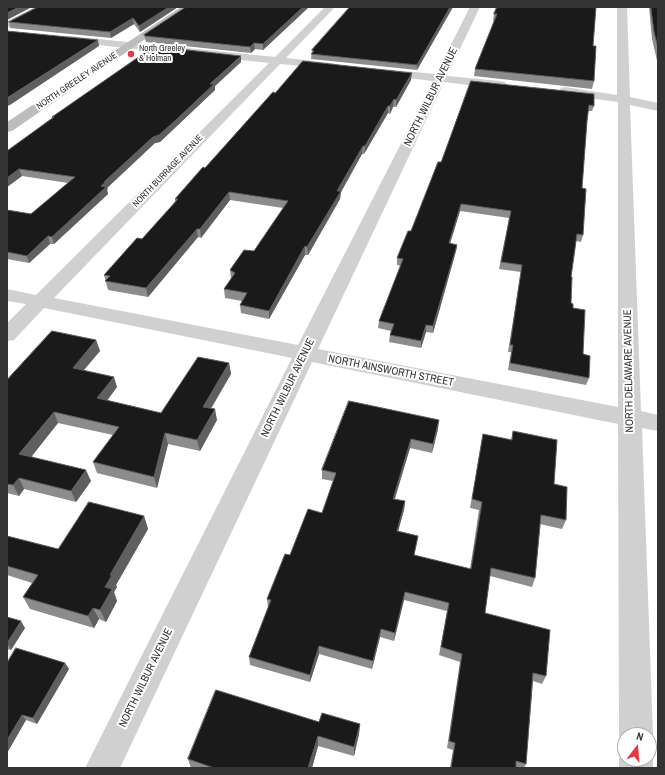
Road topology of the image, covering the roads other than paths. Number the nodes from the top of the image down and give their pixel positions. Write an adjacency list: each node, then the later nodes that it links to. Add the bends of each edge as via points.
1 (42, 7): 6 (street)
2 (187, 7): 8 (main road, NORTH GREELEY AVENUE)
3 (330, 7): 9 (street, NORTH BURRAGE AVENUE)
4 (475, 7): 12 (street, NORTH WILBUR AVENUE)
5 (622, 7): 15 (street, NORTH DELAWARE AVENUE)
6 (7, 25)
7 (61, 38): 8 (street)
8 (130, 46): 9 (street); 17 (main road, NORTH GREELEY AVENUE)
9 (276, 60): 10 (street); 19 (street, NORTH BURRAGE AVENUE)
10 (346, 68)
11 (370, 70): 12 (street)
12 (440, 78): 13 (street); 21 (street, NORTH WILBUR AVENUE)
13 (516, 86)
14 (554, 90): 15 (street, via 600,95)
15 (624, 101): 16 (street); 22 (street, NORTH DELAWARE AVENUE)
16 (658, 107)
17 (7, 128)
18 (7, 295): 19 (street, NORTH AINSWORTH STREET)
19 (40, 302): 20 (street, NORTH BURRAGE AVENUE); 21 (street, NORTH AINSWORTH STREET)
20 (7, 335)
21 (305, 354): 22 (street, NORTH AINSWORTH STREET); 25 (street, NORTH WILBUR AVENUE)
22 (630, 417): 23 (street, NORTH AINSWORTH STREET); 24 (street, NORTH DELAWARE AVENUE)
23 (658, 422)
24 (636, 727)
25 (102, 768)

